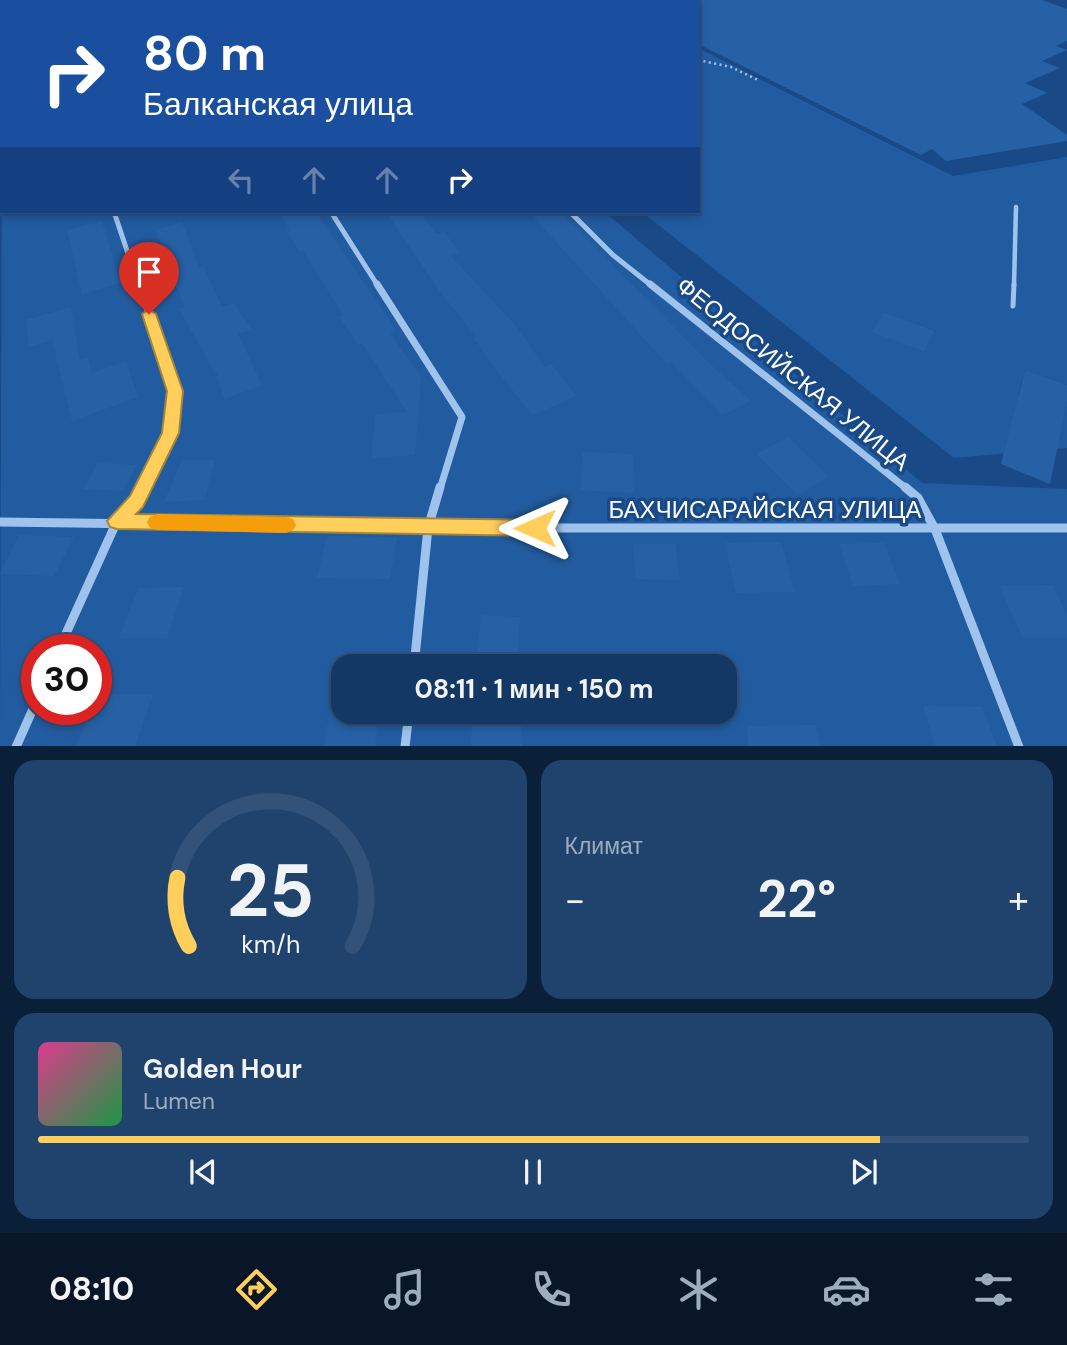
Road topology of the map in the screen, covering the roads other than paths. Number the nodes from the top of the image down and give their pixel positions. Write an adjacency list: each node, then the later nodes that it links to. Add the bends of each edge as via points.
1 (1016, 207): 5 (lane)
2 (115, 214): 6 (street, via 175,391 171,433 136,502)
3 (332, 214): 8 (street, via 462,417)
4 (572, 214): 10 (street, ФЕОДОСИЙСКАЯ УЛИЦА, via 613,255 918,498)
5 (1013, 306)
6 (117, 521): 7 (street, БАХЧИСАРАЙСКАЯ УЛИЦА); 8 (street, БАХЧИСАРАЙСКАЯ УЛИЦА); 11 (street)
7 (0, 522)
8 (428, 528): 10 (street, БАХЧИСАРАЙСКАЯ УЛИЦА); 12 (street)
9 (1067, 528): 10 (street, БАХЧИСАРАЙСКАЯ УЛИЦА)
10 (935, 529): 17 (street, ФЕОДОСИЙСКАЯ УЛИЦА)
11 (67, 634)
12 (415, 654)
13 (408, 724): 16 (street)
14 (26, 725): 15 (street)
15 (16, 746)
16 (405, 746)
17 (1019, 746)

